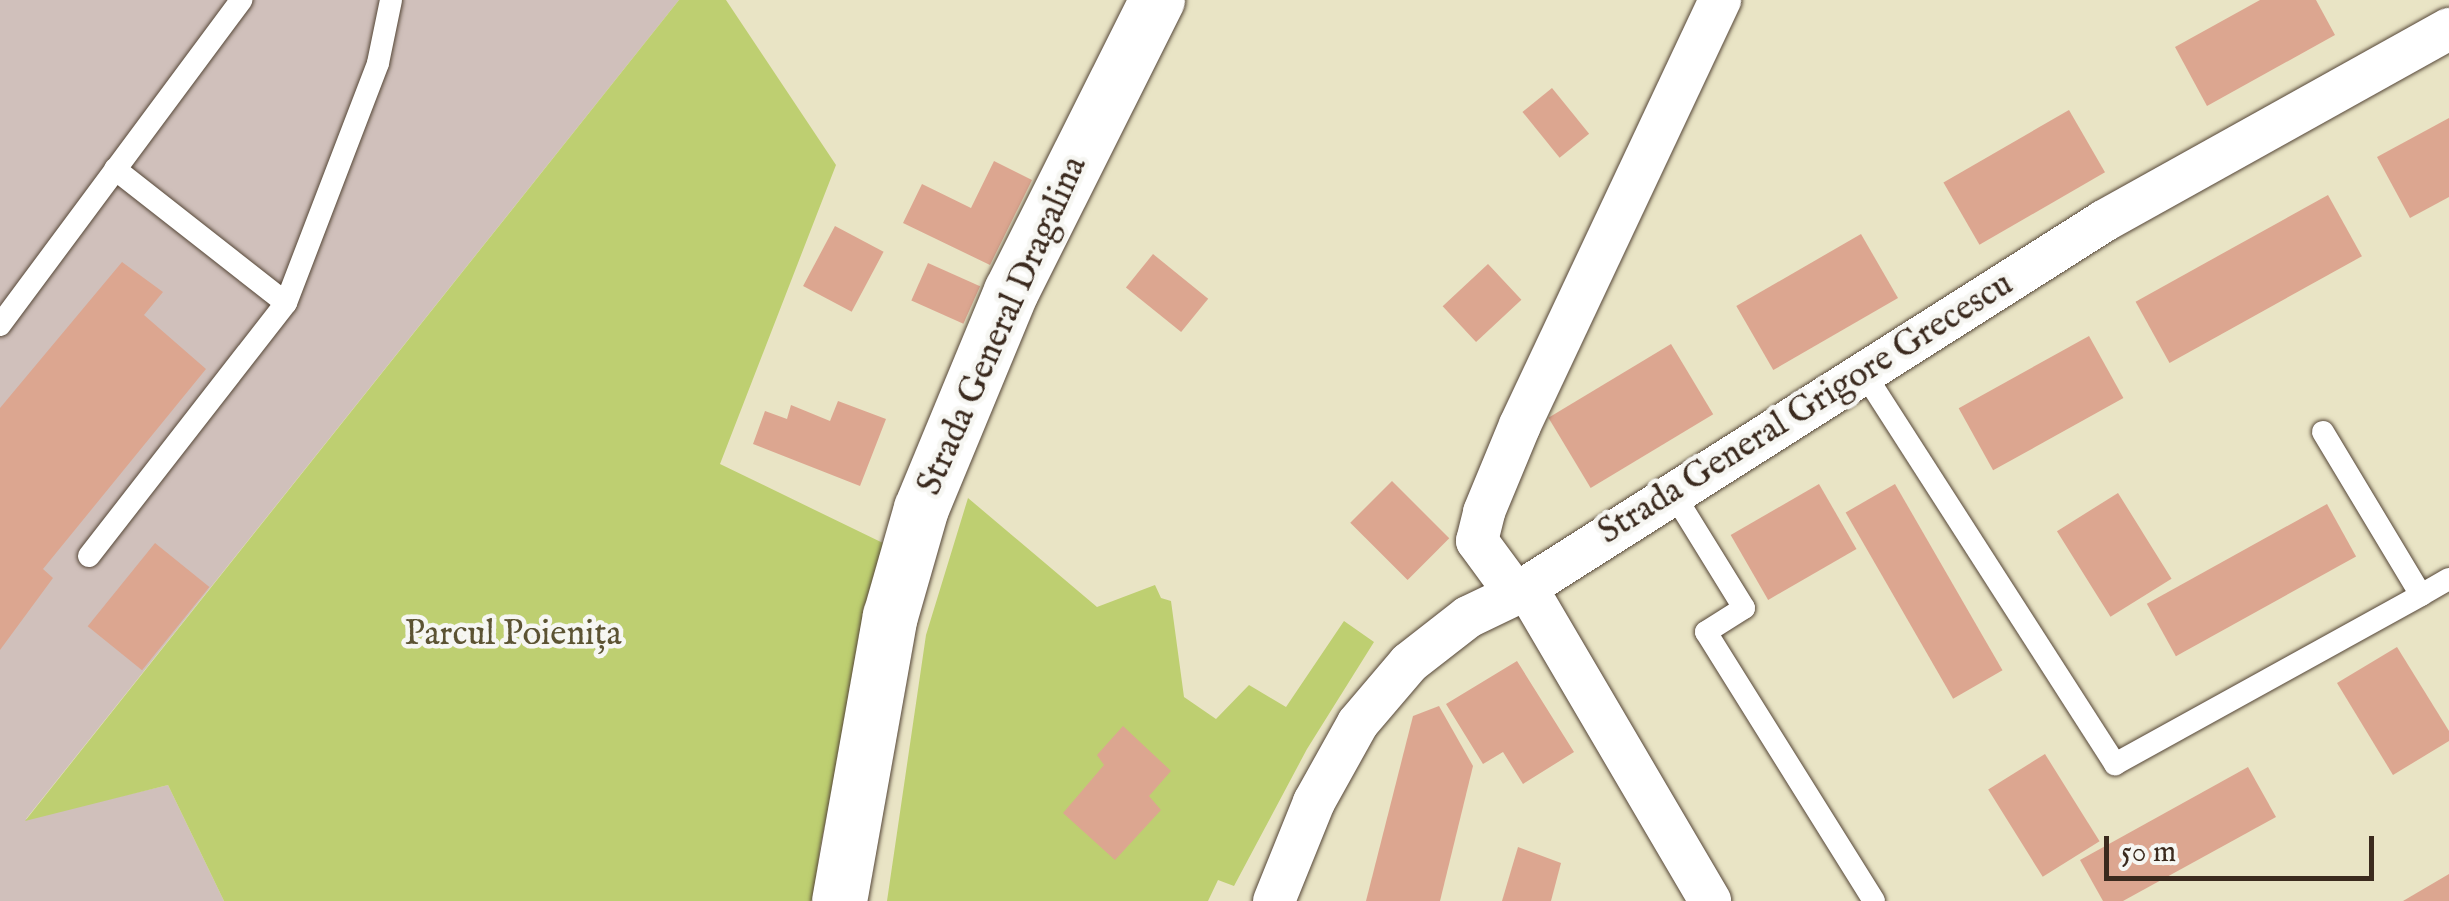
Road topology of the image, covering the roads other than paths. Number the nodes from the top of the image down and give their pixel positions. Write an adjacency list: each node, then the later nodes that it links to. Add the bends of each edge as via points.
1 (240, 0): 6 (lane)
2 (391, 0): 7 (lane, via 378,63)
3 (1158, 0): 16 (main road, Strada General Dragalina, via 1011,292 921,508 890,616)
4 (1720, 0): 14 (street, via 1484,512 1477,542)
5 (2449, 28): 9 (street, Strada General Grigore Grecescu, via 2104,220)
6 (116, 169): 7 (lane); 8 (lane)
7 (286, 304): 12 (lane)
8 (0, 325)
9 (1864, 373): 11 (street, Strada General Grigore Grecescu); 15 (lane, via 2115,764)
10 (2323, 432): 15 (lane)
11 (1673, 493): 14 (street, Strada General Grigore Grecescu); 19 (lane, via 1744,608 1706,632)
12 (89, 556)
13 (2449, 579): 15 (lane)
14 (1521, 590): 17 (street, Strada General Grigore Grecescu, via 1468,618 1409,664 1358,723 1314,802); 18 (street)
15 (2421, 595)
16 (839, 901)
17 (1274, 901)
18 (1710, 901)
19 (1874, 901)

